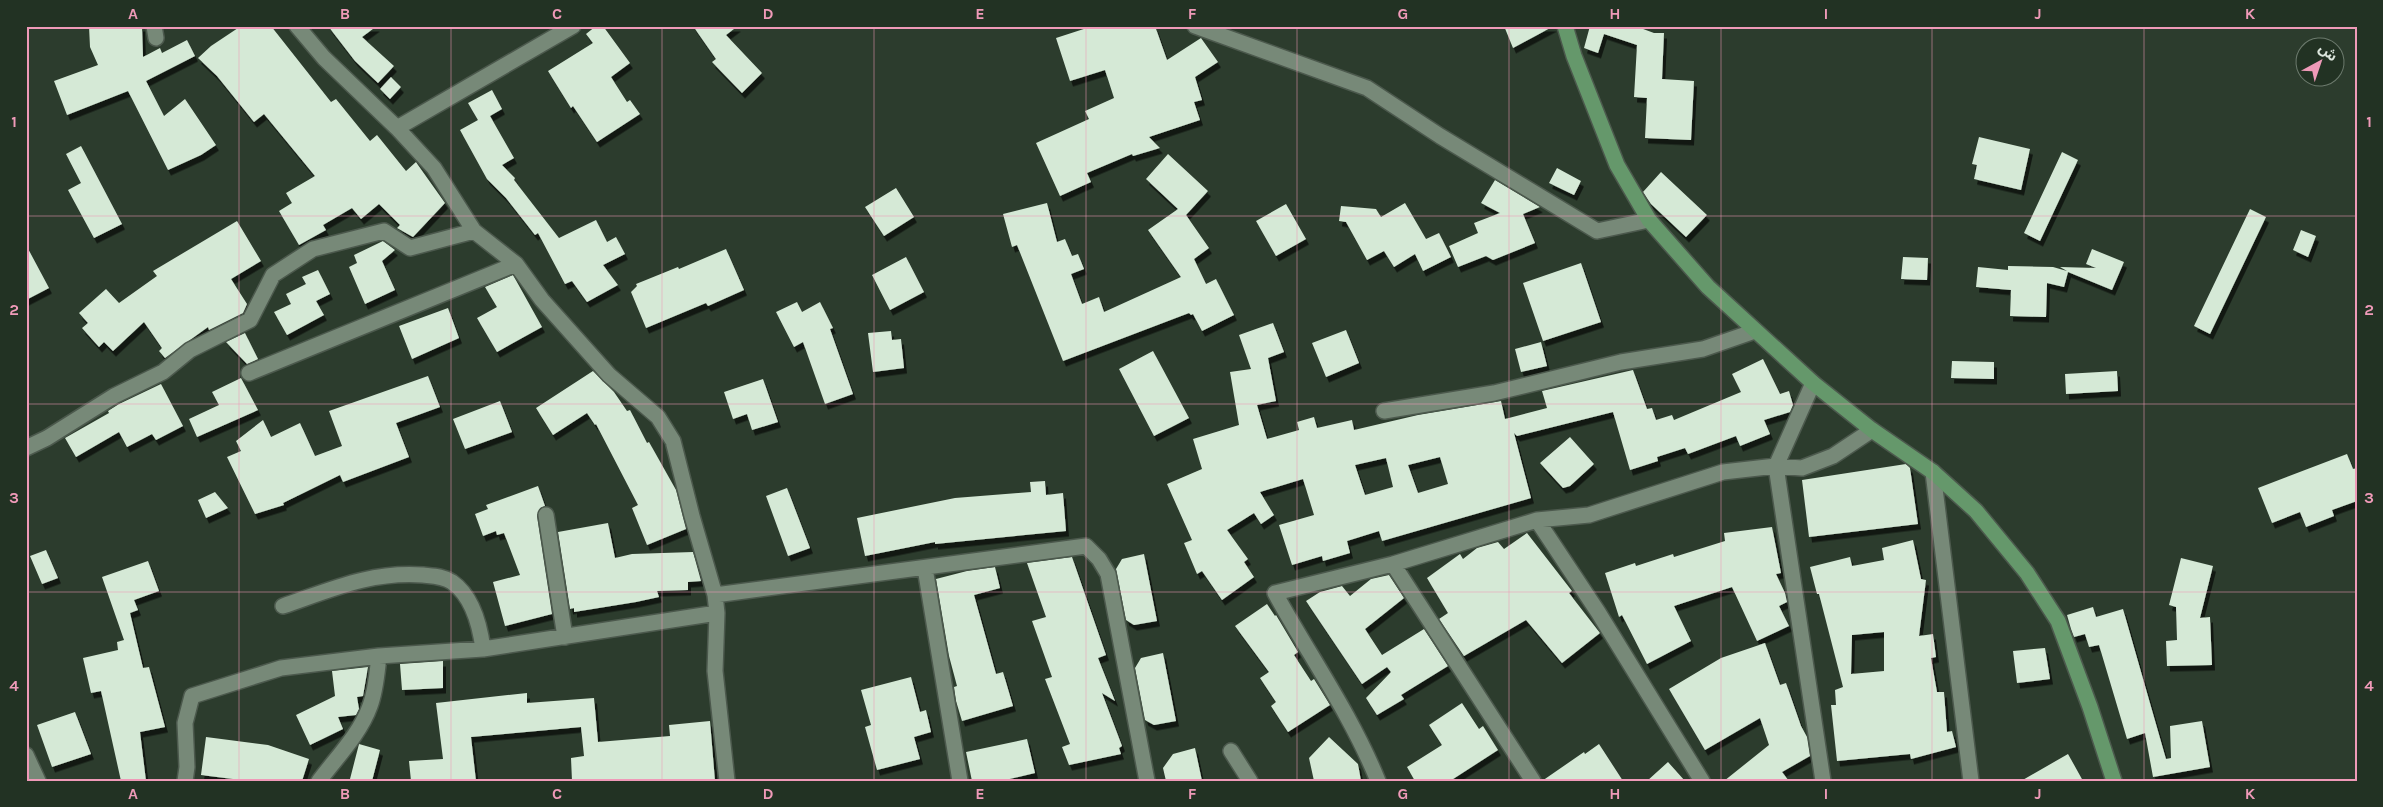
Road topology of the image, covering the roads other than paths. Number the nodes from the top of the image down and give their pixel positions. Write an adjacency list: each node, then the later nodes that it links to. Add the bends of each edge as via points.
1 (297, 26): 5 (street, via 324,58)
2 (573, 26): 5 (street)
3 (1195, 26): 6 (street, via 1367,88 1597,231)
4 (1565, 26): 6 (main road, via 1617,165)
5 (397, 128): 7 (street, via 434,168)
6 (1649, 220): 9 (main road, via 1708,287)
7 (474, 231): 8 (street); 14 (street, via 410,248 384,231 313,249 273,275 250,320 190,350 163,372 114,396 48,438)
8 (516, 264): 10 (street); 21 (street, via 542,300 609,375 658,417 673,441)
9 (1755, 331): 11 (main road); 12 (street, via 1702,349 1622,362 1494,393)
10 (249, 373)
11 (1813, 384): 13 (main road); 15 (street)
12 (1384, 411)
13 (1872, 430): 15 (street, via 1833,456 1802,468); 16 (main road)
14 (26, 448)
15 (1776, 466): 18 (street, via 1723,472 1589,515); 39 (street)
16 (1933, 472): 40 (street); 41 (main road, via 1976,511 2027,573 2058,621)
17 (546, 515): 24 (street)
18 (1537, 520): 19 (street); 38 (street)
19 (1393, 564): 36 (street, via 1275,593 1354,727); 37 (street)
20 (925, 568): 21 (street); 33 (street); 34 (street, via 1086,546 1100,559 1108,574)
21 (715, 595): 23 (street)
22 (283, 606): 25 (street, via 386,574 442,578 462,590 477,620)
23 (717, 614): 24 (street); 32 (street, via 716,671)
24 (565, 637): 25 (street)
25 (483, 649): 26 (street)
26 (379, 656): 30 (street, via 281,668 192,696 185,722); 31 (street, via 370,708)
27 (1231, 751): 35 (street)
28 (26, 755): 29 (street)
29 (38, 781)
30 (185, 781)
31 (319, 781)
32 (727, 781)
33 (960, 781)
34 (1147, 781)
35 (1250, 781)
36 (1378, 781)
37 (1533, 781)
38 (1702, 781)
39 (1822, 781)
40 (1971, 781)
41 (2114, 781)

